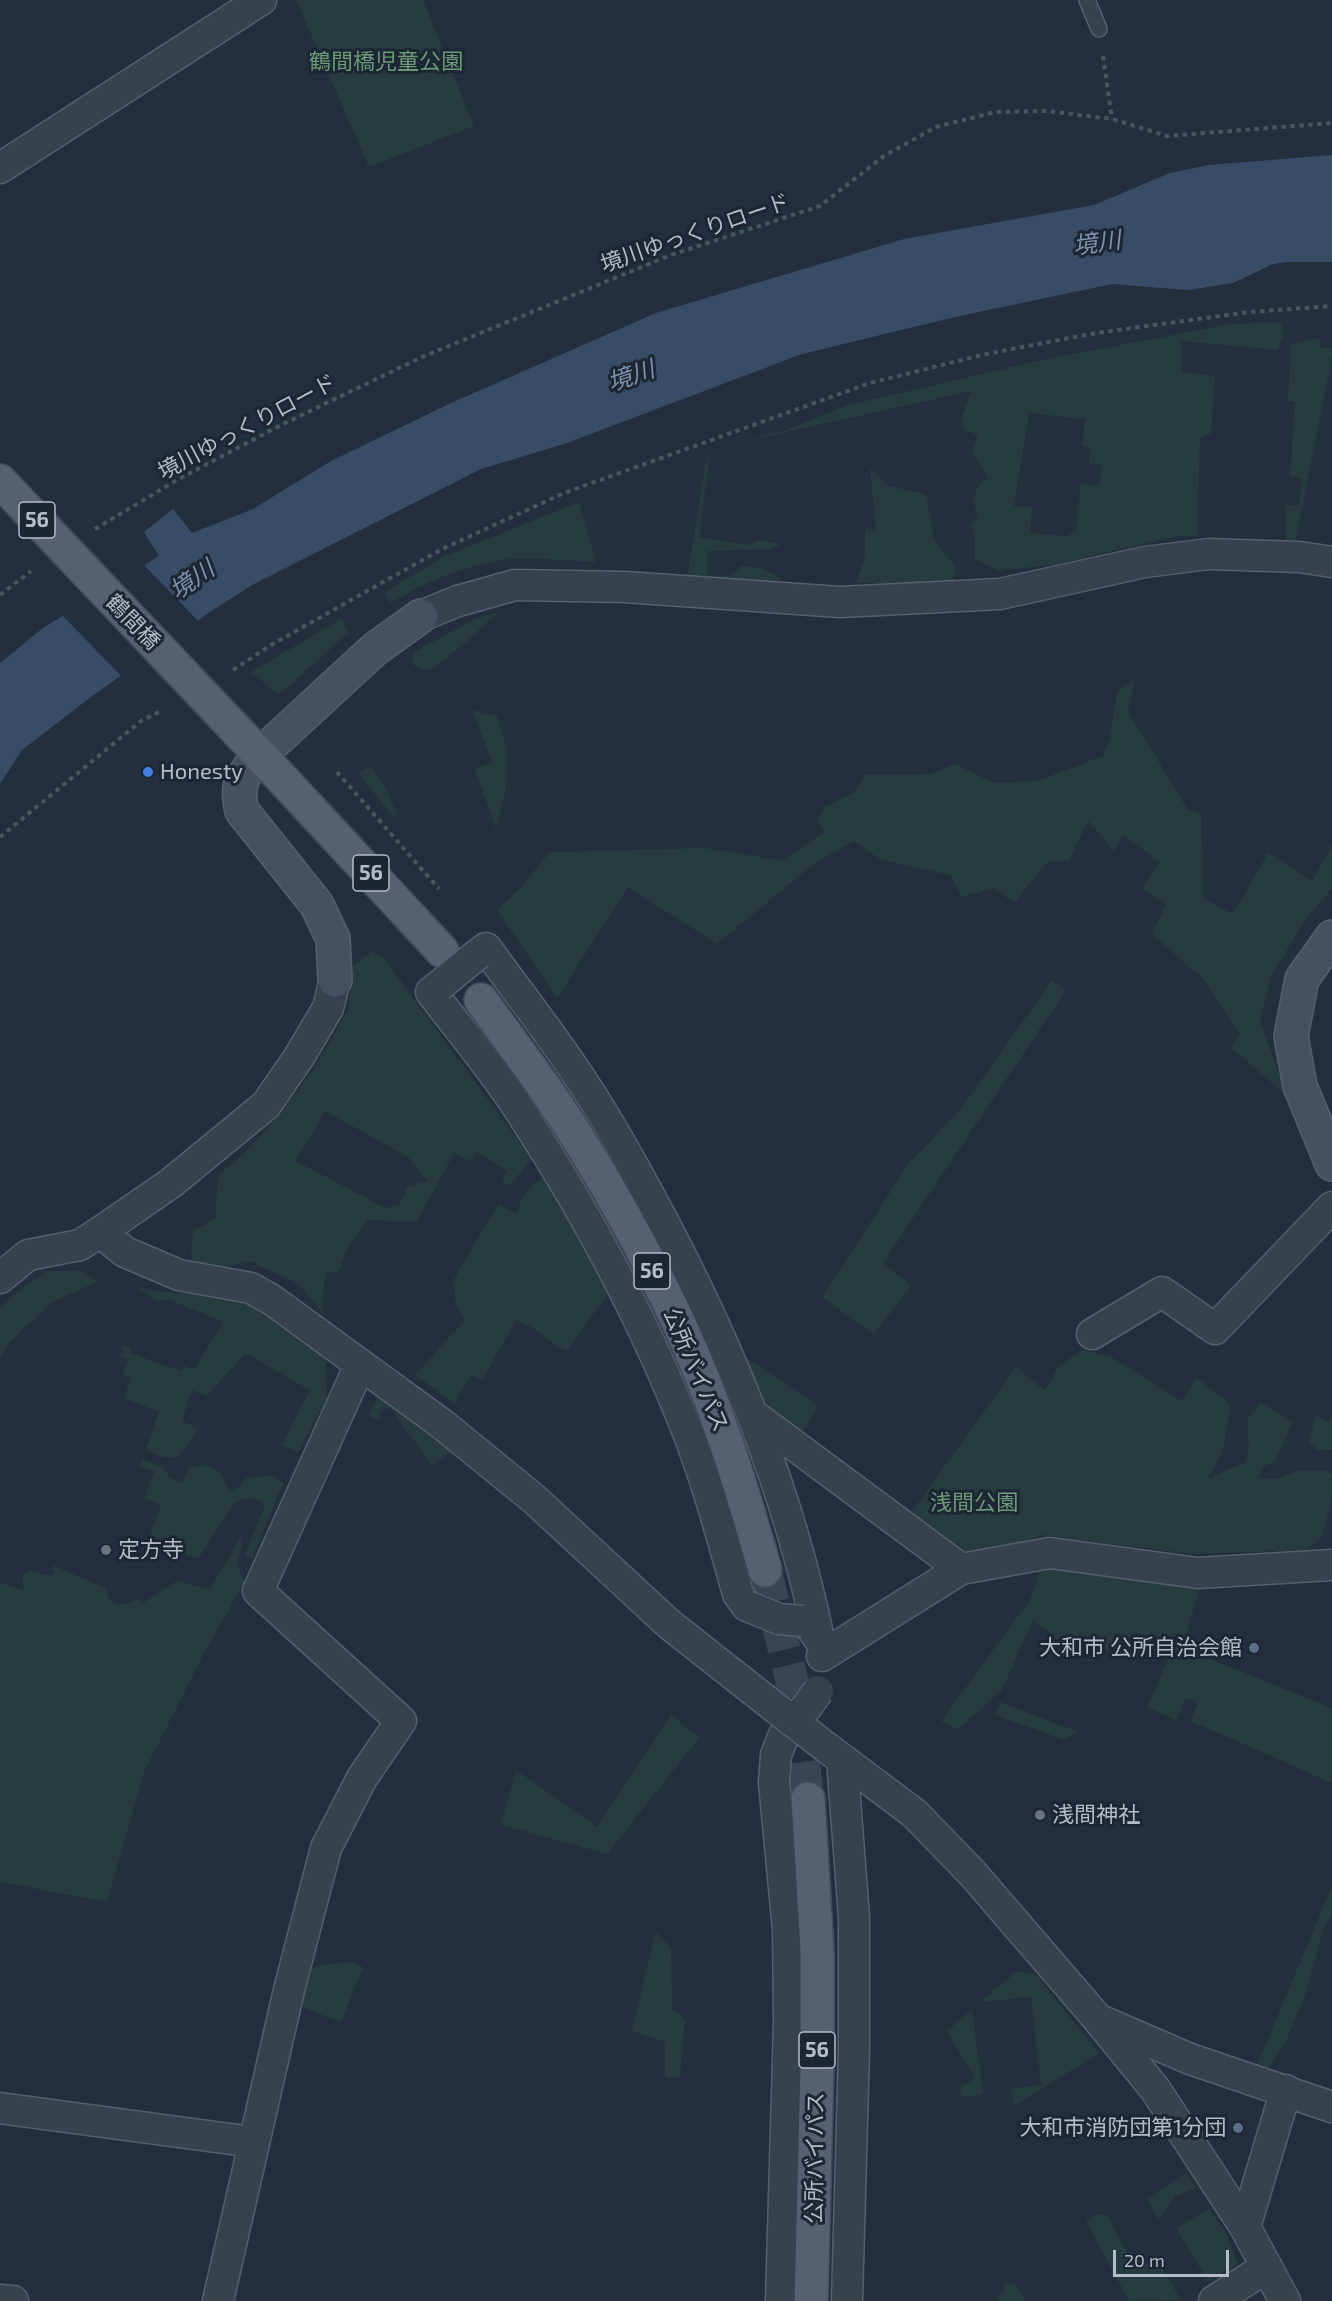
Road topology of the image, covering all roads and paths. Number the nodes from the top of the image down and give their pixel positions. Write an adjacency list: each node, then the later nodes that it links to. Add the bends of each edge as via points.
1 (261, 0): 6 (street)
2 (1087, 0): 3 (lane)
3 (1100, 29): 4 (path)
4 (1112, 119): 5 (path, 境川ゆっくりロード, via 1167,136); 9 (path, 境川ゆっくりロード, via 1048,111 995,112 936,127 884,156 820,206 671,255 422,357 279,426 177,480)
5 (1332, 123)
6 (0, 168)
7 (1332, 306): 14 (path, via 1249,312 1096,333 870,382 564,494 442,549)
8 (0, 481): 16 (main road, 鶴間橋 / 56)
9 (95, 530)
10 (1332, 562): 13 (street, via 1209,554 1145,562 1000,594 840,602 625,587 515,585)
11 (31, 571): 12 (path)
12 (0, 595)
13 (421, 616): 16 (street, via 375,649)
14 (233, 670)
15 (163, 710): 18 (path, via 141,721)
16 (260, 755): 21 (main road, 56); 22 (street, via 245,773 238,794 243,811 317,905 333,939)
17 (337, 772): 19 (path)
18 (0, 837)
19 (441, 892)
20 (1332, 937): 24 (street, via 1302,978 1291,1036 1300,1086)
21 (442, 951)
22 (335, 980): 26 (street, via 328,1008 266,1105 171,1183)
23 (481, 1000): 33 (main road, 公所バイパス / 56, via 554,1101 593,1165 682,1330 743,1491)
24 (1332, 1164)
25 (1332, 1207): 28 (street, via 1215,1329 1162,1293)
26 (100, 1232): 27 (street, via 80,1245 28,1255); 29 (street, via 125,1252 179,1275 251,1288)
27 (0, 1278)
28 (1092, 1334)
29 (360, 1365): 35 (street, bridge, via 442,1424 534,1499 669,1624); 42 (street, via 258,1591 400,1721 362,1778 326,1848)
30 (752, 1414): 32 (street); 34 (street, via 778,1485); 34 (street, bridge, via 717,1327 617,1138 582,1081 486,948 431,992 525,1118 602,1249 685,1426 714,1506 738,1594 747,1606)
31 (1332, 1565): 32 (street, via 1198,1574 1050,1553)
32 (961, 1569): 34 (street)
33 (765, 1570)
34 (814, 1639): 35 (street, bridge, via 821,1676 818,1691)
35 (792, 1720): 36 (street, bridge); 48 (street, via 776,1755 774,1782 788,1930)
36 (834, 1754): 38 (street, via 915,1814 973,1874); 50 (street, via 854,1917)
37 (808, 1799): 49 (main road, 公所バイパス / 56, via 817,1950)
38 (1097, 2018): 39 (street, via 1190,2059); 43 (street, via 1155,2089)
39 (1286, 2091): 41 (street); 43 (street)
40 (0, 2108): 42 (street)
41 (1332, 2108)
42 (253, 2142): 47 (street)
43 (1245, 2227): 44 (street)
44 (1267, 2267): 51 (street); 52 (street)
45 (0, 2300): 46 (street)
46 (13, 2301)
47 (218, 2301)
48 (781, 2301)
49 (812, 2301)
50 (847, 2301)
51 (1215, 2301)
52 (1285, 2301)

